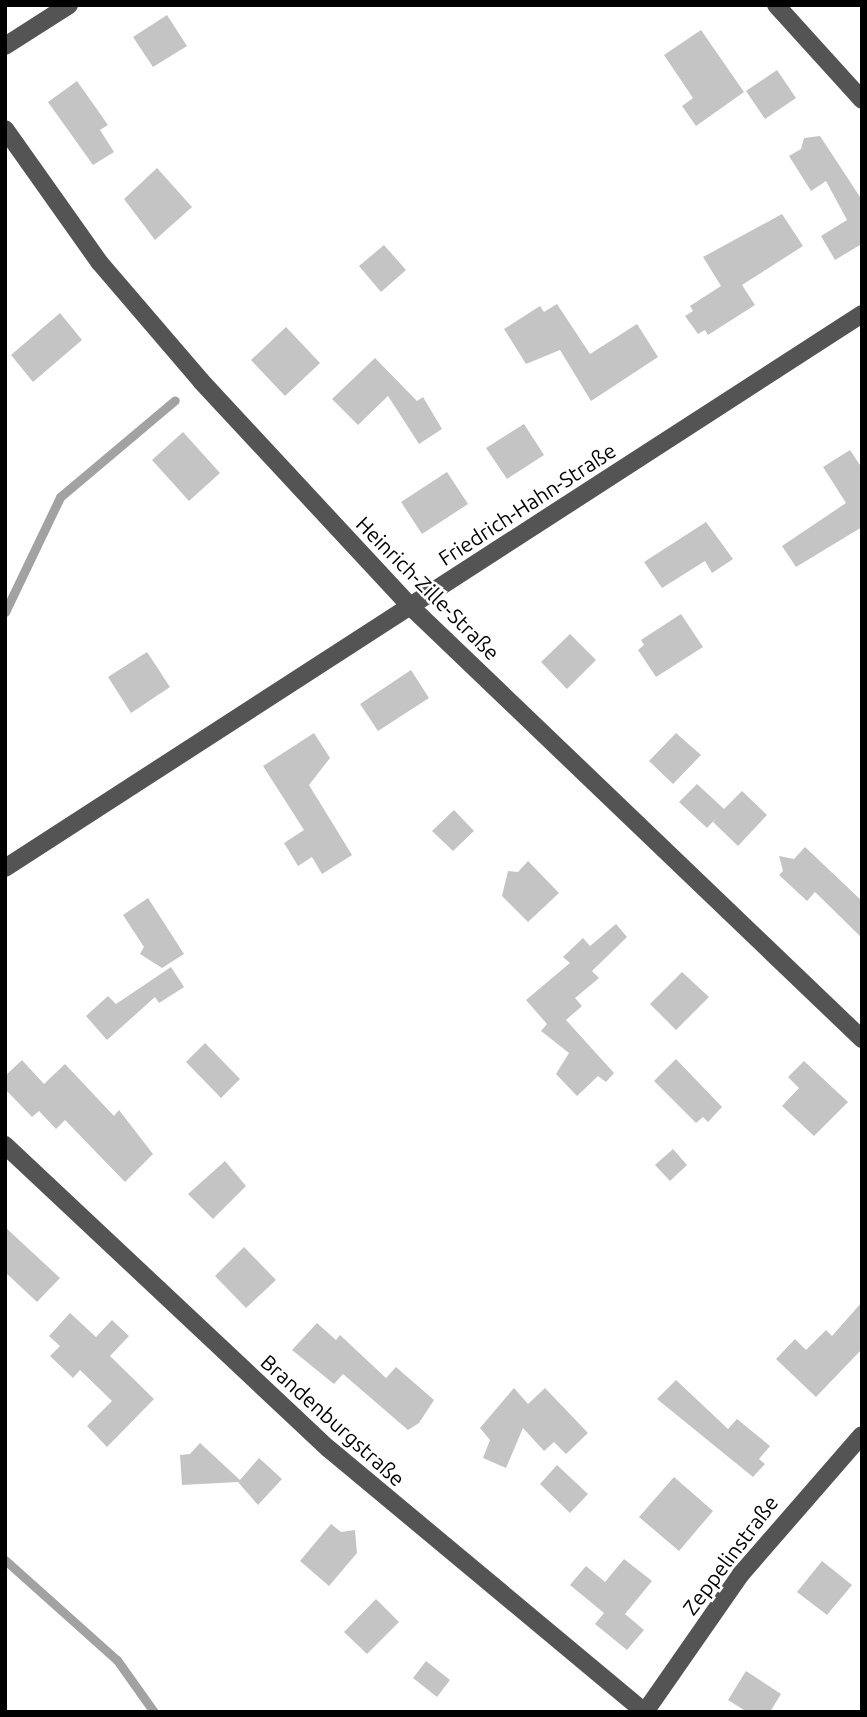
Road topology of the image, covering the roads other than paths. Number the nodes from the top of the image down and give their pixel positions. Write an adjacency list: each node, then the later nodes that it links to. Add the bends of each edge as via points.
1 (69, 5): 3 (street)
2 (776, 5): 4 (street)
3 (5, 46)
4 (862, 100)
5 (5, 129): 7 (street, Heinrich-Zille-Straße, via 100,263 201,381)
6 (862, 314): 7 (street, Friedrich-Hahn-Straße)
7 (410, 606): 8 (street, Friedrich-Hahn-Straße); 9 (street, Heinrich-Zille-Straße)
8 (5, 868)
9 (862, 1039)
10 (5, 1145): 12 (street, Brandenburgstraße, via 329,1449)
11 (862, 1435): 12 (street, Zeppelinstraße, via 741,1574)
12 (645, 1712)

